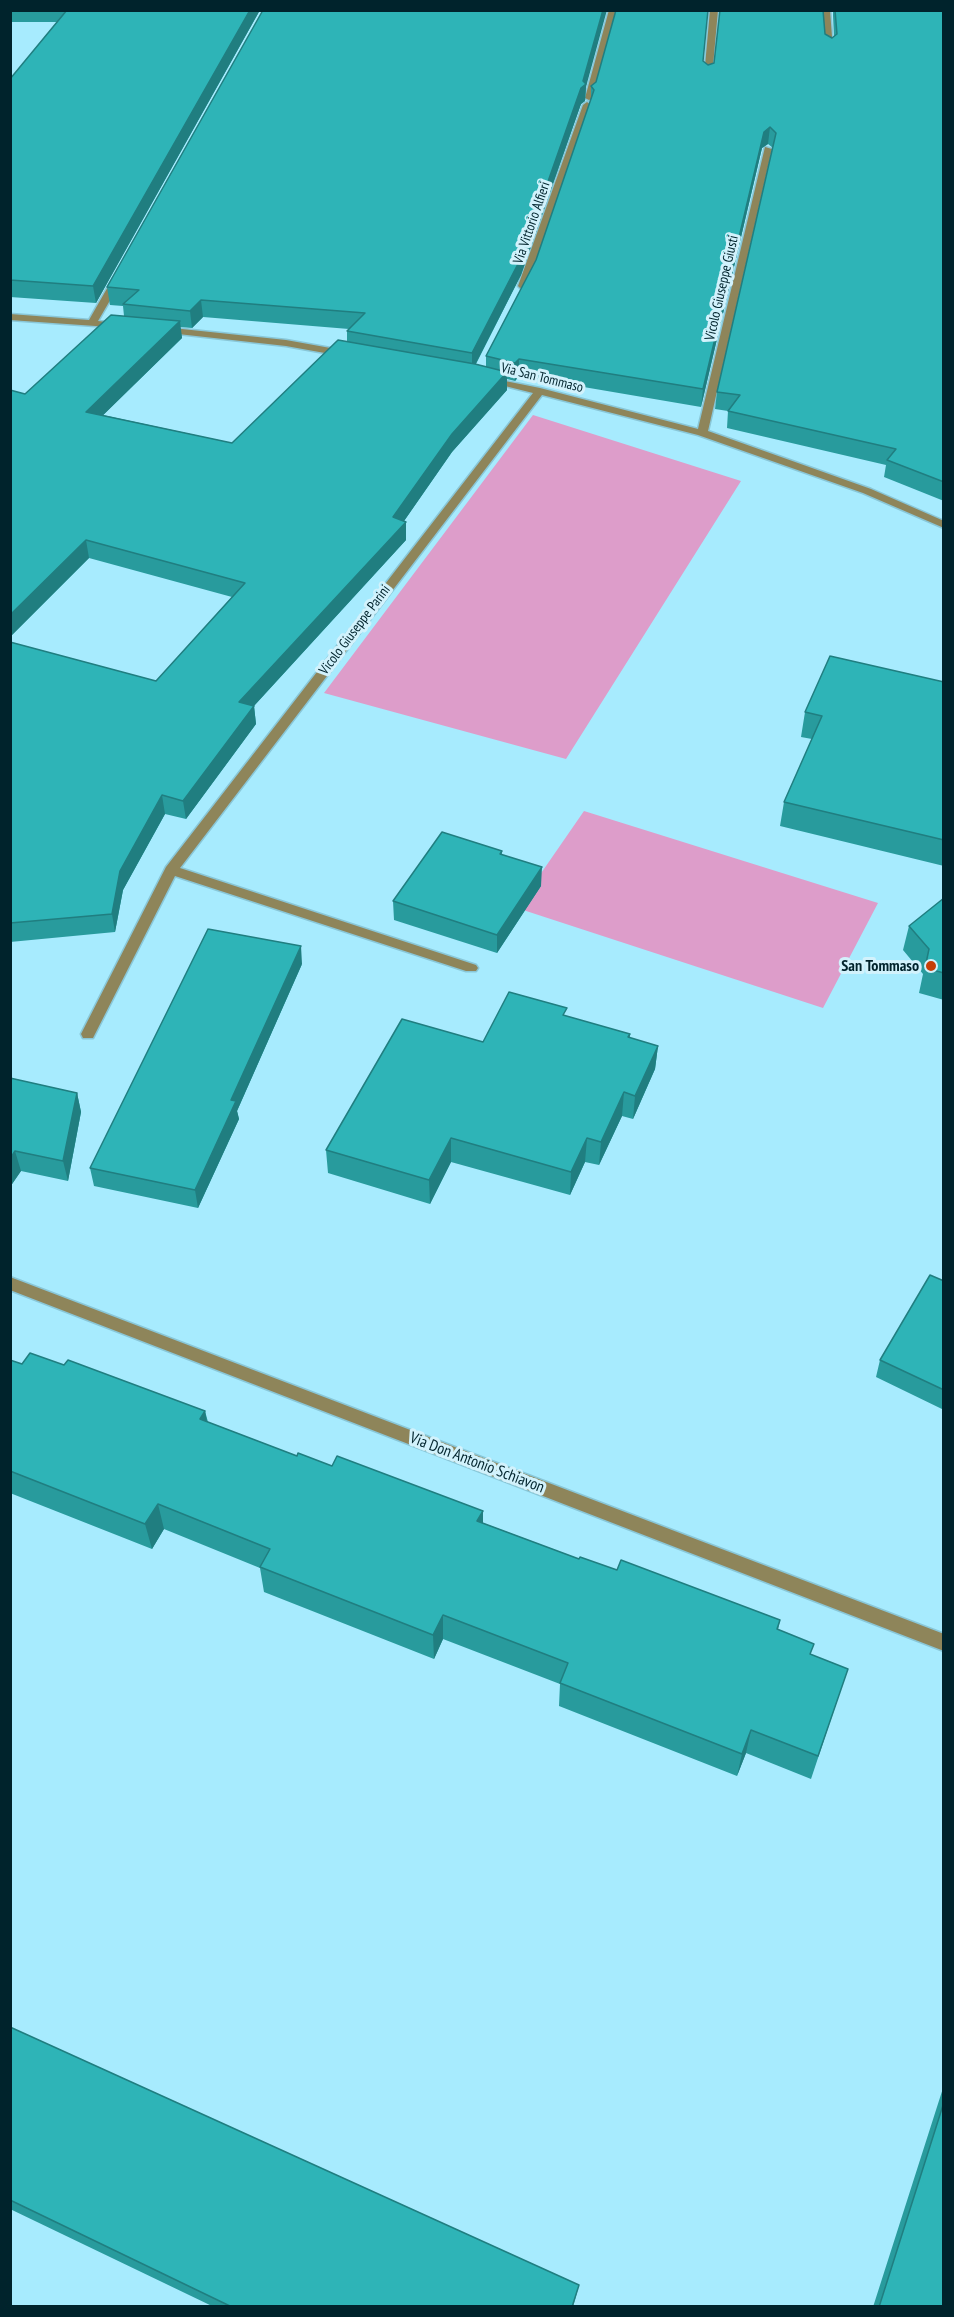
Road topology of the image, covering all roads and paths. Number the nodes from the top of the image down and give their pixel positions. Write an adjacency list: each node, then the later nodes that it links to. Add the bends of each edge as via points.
1 (613, 10): 8 (street, Via Vittorio Alfieri, via 588,101)
2 (714, 10): 5 (street)
3 (826, 10): 4 (street)
4 (829, 51)
5 (708, 77)
6 (768, 149): 16 (street, Vicolo Giuseppe Giusti)
7 (123, 269): 10 (street)
8 (518, 296)
9 (10, 317): 10 (street)
10 (92, 322): 11 (street)
11 (138, 327)
12 (149, 329): 13 (street, via 286,343)
13 (357, 355)
14 (475, 376): 15 (street, Via San Tommaso)
15 (540, 391): 16 (street, Via San Tommaso); 18 (street, Vicolo Giuseppe Parini)
16 (702, 433): 17 (street, Via San Tommaso, via 867,491)
17 (944, 525)
18 (171, 870): 19 (street); 20 (street, Vicolo Giuseppe Parini)
19 (471, 968)
20 (88, 1034)
21 (10, 1283): 22 (street, Via Don Antonio Schiavon)
22 (944, 1643)

